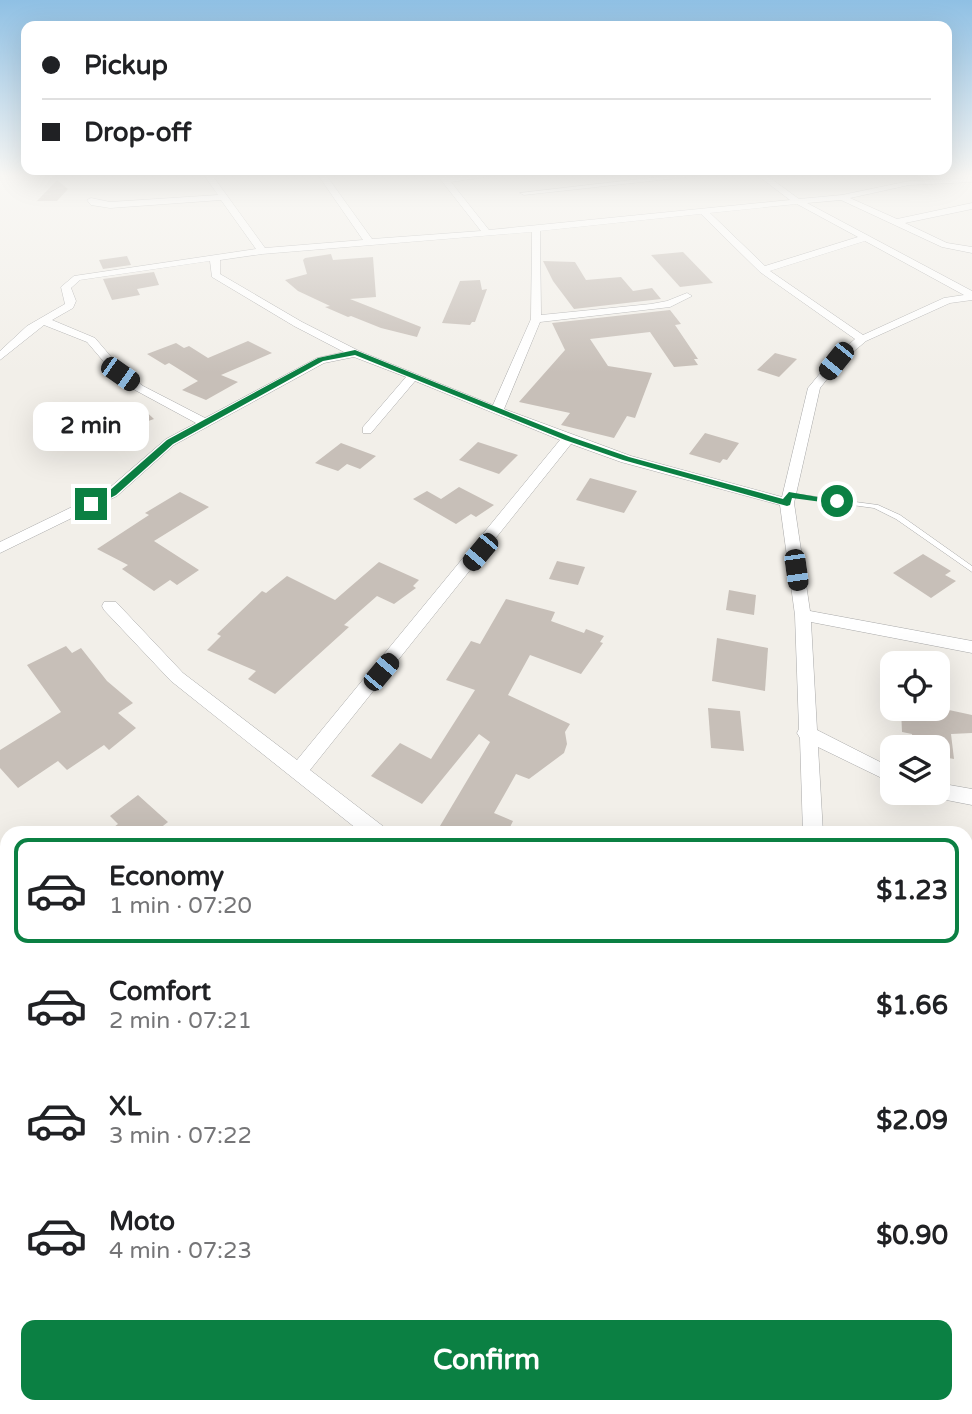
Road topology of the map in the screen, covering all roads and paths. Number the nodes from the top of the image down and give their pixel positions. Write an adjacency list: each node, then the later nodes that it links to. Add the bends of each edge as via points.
1 (255, 241): 10 (street)
2 (394, 241): 8 (street)
3 (536, 241): 17 (street)
4 (733, 241): 12 (street)
5 (855, 241): 12 (street)
6 (871, 241): 13 (street)
7 (937, 241): 9 (street)
8 (370, 243): 10 (street)
9 (972, 250)
10 (262, 251): 11 (street)
11 (215, 257): 18 (street, via 77,278 66,286 69,306); 20 (street, via 215,275)
12 (763, 270): 19 (street)
13 (949, 283): 15 (street); 16 (street)
14 (687, 296): 17 (street, via 651,307)
15 (972, 296): 16 (street)
16 (948, 300): 19 (street)
17 (536, 318): 23 (street)
18 (44, 321): 21 (street); 24 (street, via 91,340 120,374 139,388)
19 (862, 339): 27 (street, via 814,388)
20 (355, 353): 22 (street); 24 (street, via 321,360)
21 (0, 357)
22 (412, 376): 23 (street); 25 (street)
23 (497, 410): 26 (street)
24 (206, 423): 28 (street, via 170,442 113,493)
25 (367, 430)
26 (568, 439): 27 (street, via 626,459); 35 (street)
27 (788, 499): 29 (lane, via 876,506); 31 (street)
28 (0, 548)
29 (972, 570)
30 (110, 606): 35 (street, via 177,677)
31 (803, 615): 32 (street); 33 (street)
32 (972, 647)
33 (806, 733): 34 (street); 39 (street)
34 (880, 770)
35 (299, 771): 38 (street)
36 (950, 793): 37 (street)
37 (972, 797)
38 (368, 826)
39 (813, 826)

